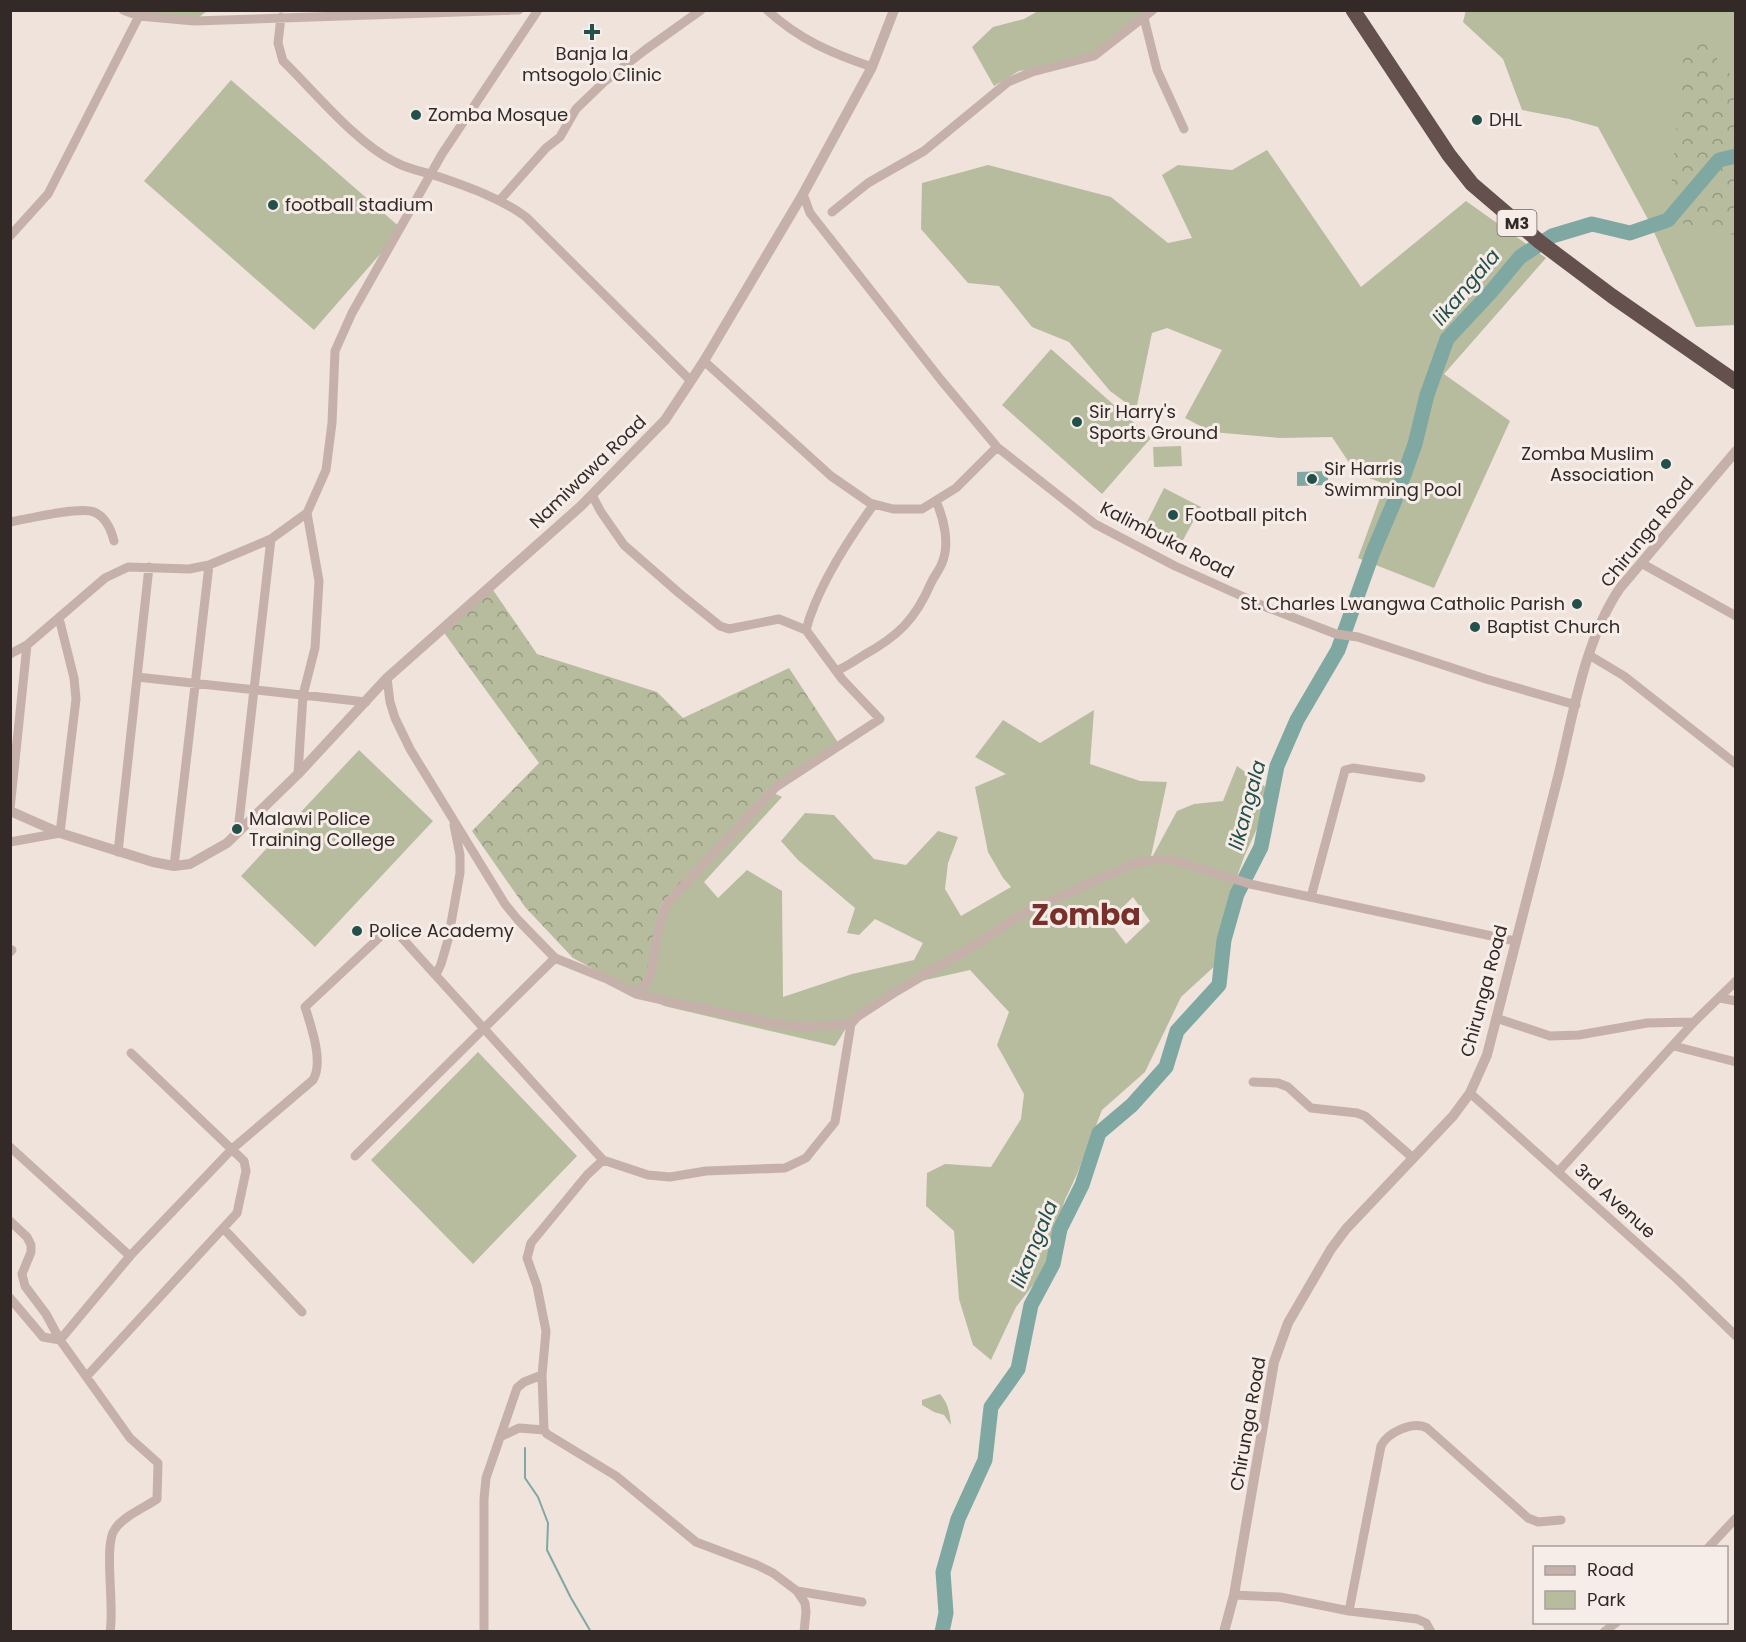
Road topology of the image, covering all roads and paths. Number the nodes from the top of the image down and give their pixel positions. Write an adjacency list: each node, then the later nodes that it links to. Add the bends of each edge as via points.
1 (123, 10): 9 (street)
2 (519, 10): 10 (street)
3 (538, 10): 14 (street)
4 (701, 10): 16 (street, via 604,82 576,110 560,137)
5 (767, 10): 12 (street, via 810,43)
6 (894, 10): 12 (street, Namiwawa Road)
7 (1153, 10): 11 (street)
8 (1353, 10): 21 (highway, M3, via 1472,184 1594,283)
9 (139, 16): 10 (street, via 195,21); 18 (street, via 48,194)
10 (281, 17): 14 (street, via 278,43 283,61 369,147 415,172)
11 (1144, 18): 13 (street, via 1157,70); 17 (street, via 1094,56 1008,82 924,152 856,191)
12 (872, 67): 15 (street, Namiwawa Road)
13 (1184, 129)
14 (431, 174): 16 (street); 27 (street, via 352,313 335,351 326,470)
15 (803, 194): 19 (street, Namiwawa Road); 22 (street, Kalimbuka Road, via 810,213)
16 (499, 201): 20 (street, via 526,217)
17 (832, 212)
18 (10, 237)
19 (704, 361): 20 (street, Namiwawa Road); 26 (street, via 831,476)
20 (690, 380): 24 (street, Namiwawa Road, via 665,420)
21 (1736, 382)
22 (997, 447): 25 (street, via 970,475); 47 (street, Kalimbuka Road, via 1095,524 1175,566 1336,634 1358,637)
23 (1736, 451): 31 (street, Chirunga Road)
24 (592, 495): 36 (street, via 624,545 720,626 729,629 779,619); 42 (street, Namiwawa Road)
25 (936, 501): 26 (street, via 916,510); 40 (street, via 946,544 943,562 925,599 912,619 885,644)
26 (874, 504): 36 (street, via 837,562)
27 (307, 513): 29 (street); 45 (street, via 319,580 315,648)
28 (10, 522): 30 (street, via 93,511 108,523)
29 (271, 539): 32 (street); 44 (street)
30 (114, 541)
31 (1641, 563): 34 (street); 39 (street, Chirunga Road, via 1612,600)
32 (209, 565): 33 (street); 43 (street)
33 (149, 567): 35 (street, via 128,567 105,578); 41 (street)
34 (1736, 616)
35 (59, 618): 37 (street); 54 (street, via 76,699)
36 (806, 630): 40 (street)
37 (27, 645): 38 (street); 51 (street)
38 (10, 654)
39 (1589, 655): 47 (street, Chirunga Road); 48 (street, via 1624,676)
40 (836, 671): 63 (street, via 880,719 776,787 669,902 658,932 650,976)
41 (137, 677): 43 (street); 56 (street)
42 (387, 678): 46 (street, Namiwawa Road); 52 (street, via 400,731)
43 (195, 684): 44 (street); 57 (street)
44 (254, 690): 45 (street); 53 (street)
45 (303, 695): 46 (street); 49 (street)
46 (366, 702): 49 (street, Namiwawa Road)
47 (1576, 705): 59 (street, Chirunga Road)
48 (1736, 764)
49 (298, 774): 53 (street, Namiwawa Road)
50 (1421, 778): 58 (street, via 1345,770)
51 (10, 810): 54 (street)
52 (452, 817): 60 (street, via 505,904); 61 (street, via 460,873 448,940)
53 (238, 831): 57 (street, Namiwawa Road, via 227,843 189,864)
54 (60, 833): 55 (street); 56 (street)
55 (10, 842)
56 (118, 852): 57 (street)
57 (174, 866)
58 (1311, 897): 59 (street); 68 (street, via 1228,878 1176,861 1134,863 1016,917)
59 (1515, 941): 66 (street, Chirunga Road)
60 (555, 958): 63 (street); 69 (street)
61 (436, 975): 69 (street); 76 (street, via 401,937 393,932 382,935 305,1007 315,1048 317,1070 313,1080)
62 (1736, 981): 64 (street)
63 (636, 994): 68 (street, via 776,1024)
64 (1720, 998): 65 (street); 67 (street)
65 (1736, 1000)
66 (1496, 1018): 67 (street, via 1550,1036 1647,1023); 74 (street, Chirunga Road, via 1487,1055)
67 (1694, 1022): 70 (street)
68 (851, 1024): 79 (street, via 835,1122 806,1158 785,1168 670,1177 648,1175)
69 (485, 1028): 77 (street); 79 (street)
70 (1674, 1046): 72 (street); 80 (street)
71 (131, 1053): 76 (street)
72 (1736, 1062)
73 (1253, 1082): 78 (street, via 1288,1087 1311,1108 1365,1116)
74 (1470, 1093): 78 (street, Chirunga Road); 80 (street, 3rd Avenue)
75 (10, 1147): 83 (street)
76 (232, 1149): 82 (street, via 244,1161 246,1171 237,1213); 83 (street)
77 (355, 1156)
78 (1413, 1158): 96 (street, Chirunga Road, via 1346,1229 1311,1280 1288,1323 1274,1362)
79 (603, 1160): 88 (street, via 528,1251 546,1331)
80 (1558, 1172): 86 (street, 3rd Avenue)
81 (10, 1221): 87 (street, via 31,1245 23,1280)
82 (223, 1228): 85 (street); 89 (street)
83 (130, 1256): 87 (street)
84 (10, 1298): 87 (street, via 43,1337)
85 (302, 1312)
86 (1736, 1336)
87 (60, 1340): 89 (street)
88 (542, 1375): 90 (street); 91 (street, via 517,1388)
89 (87, 1376): 99 (street, via 130,1438 158,1463 157,1499 122,1522 110,1538)
90 (544, 1430): 91 (street, via 519,1428); 95 (street, via 616,1476 696,1542 757,1565)
91 (500, 1437): 100 (street, via 484,1488)
92 (1736, 1518): 94 (street)
93 (1561, 1520): 98 (street, via 1538,1522 1528,1518 1427,1428 1410,1426 1388,1437 1381,1446)
94 (1710, 1546)
95 (797, 1592): 97 (street); 101 (street, via 805,1603)
96 (1234, 1595): 98 (street, via 1280,1597); 102 (street, Chirunga Road)
97 (862, 1602)
98 (1349, 1611): 103 (street, via 1417,1619 1426,1623)
99 (110, 1632)
100 (484, 1632)
101 (804, 1632)
102 (1224, 1632)
103 (1431, 1632)

